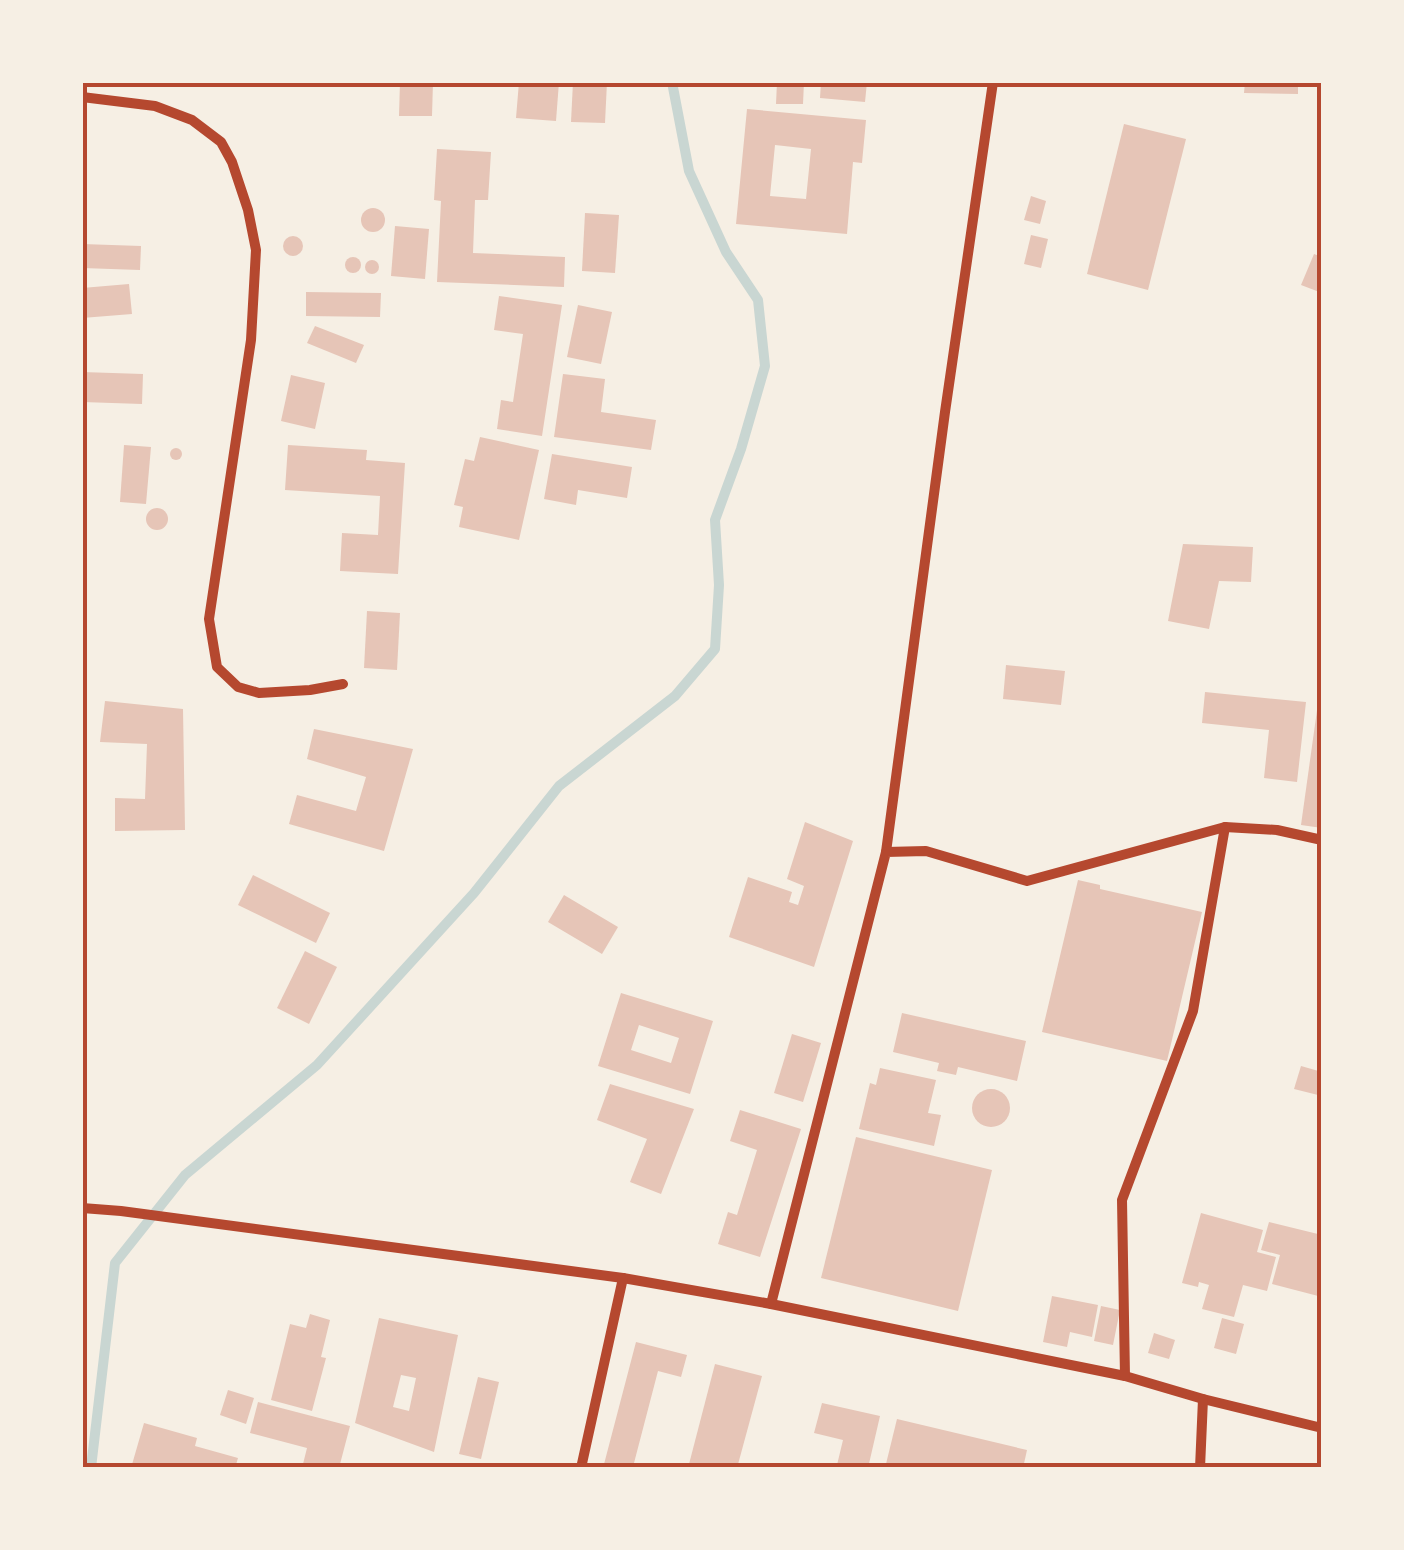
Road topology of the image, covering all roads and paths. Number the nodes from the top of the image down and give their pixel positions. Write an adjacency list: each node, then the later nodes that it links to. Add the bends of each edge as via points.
1 (993, 82): 6 (street)
2 (82, 98): 3 (street, via 155,106 192,120 221,142 232,162 256,250 251,340 209,618 217,667 238,687 259,693)
3 (342, 684)
4 (1226, 827): 5 (street); 6 (street, via 1027,881 926,851); 10 (street, via 1193,1011 1122,1200)
5 (1322, 840)
6 (886, 852): 9 (street)
7 (82, 1208): 8 (street)
8 (623, 1278): 9 (street); 13 (street)
9 (771, 1304): 10 (street)
10 (1125, 1376): 11 (street)
11 (1203, 1398): 12 (street); 14 (street)
12 (1322, 1428)
13 (581, 1468)
14 (1200, 1468)

